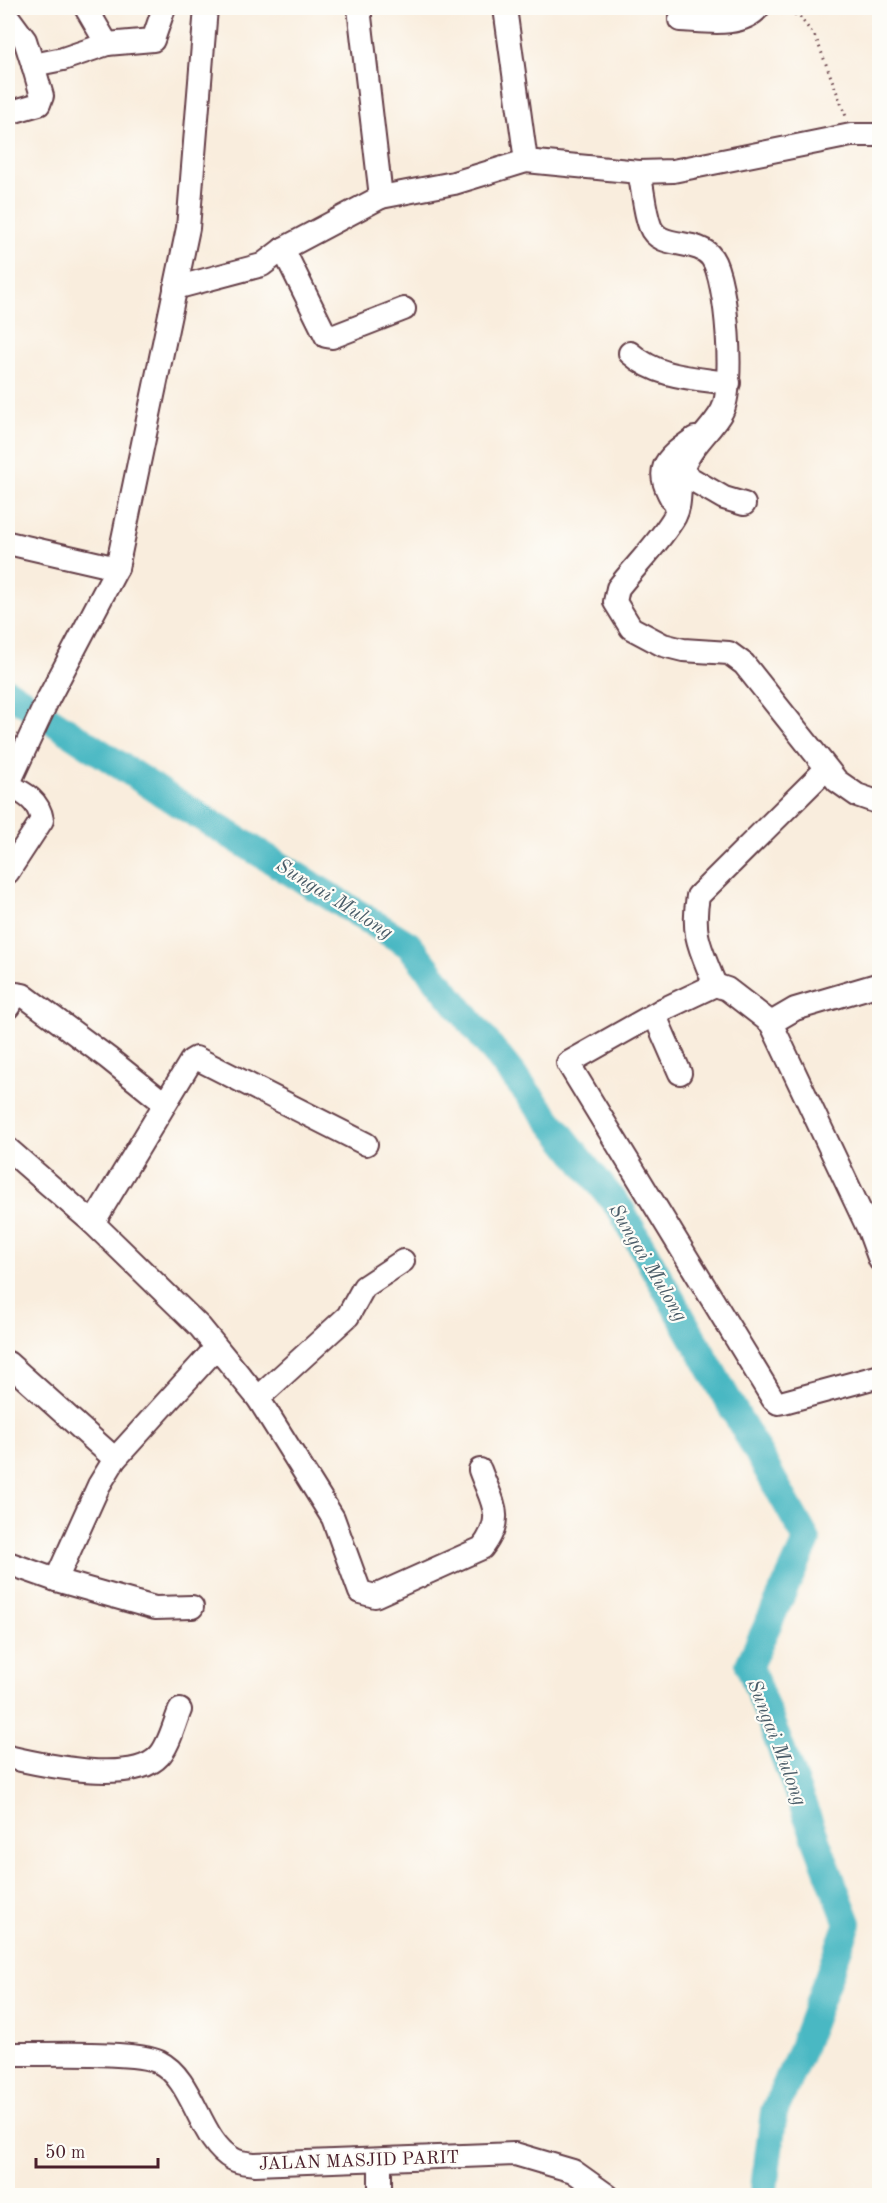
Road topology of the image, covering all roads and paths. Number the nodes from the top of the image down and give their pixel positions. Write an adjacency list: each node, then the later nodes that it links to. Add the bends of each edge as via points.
1 (86, 8): 11 (street)
2 (164, 8): 11 (street, via 153,40)
3 (206, 8): 20 (street, via 188,228)
4 (359, 8): 18 (street)
5 (505, 8): 16 (street)
6 (758, 8): 9 (street, via 743,19)
7 (769, 8): 14 (path, via 799,16 816,38)
8 (8, 17): 10 (street)
9 (680, 20)
10 (16, 42): 12 (street)
11 (107, 44): 12 (street)
12 (33, 65): 13 (street, via 42,96 39,104)
13 (8, 113)
14 (851, 135): 15 (street); 17 (street, via 673,171)
15 (879, 135)
16 (526, 162): 17 (street); 18 (street, via 454,183)
17 (639, 172): 23 (street, via 650,227 658,238 702,249 711,257 718,273)
18 (381, 197): 19 (street)
19 (283, 249): 20 (street, via 262,265); 21 (street, via 326,336)
20 (175, 288): 29 (street)
21 (404, 309)
22 (630, 353): 23 (street, via 643,365 662,373)
23 (729, 383): 24 (street, via 722,410)
24 (704, 434): 25 (street); 27 (street, via 663,464 664,485)
25 (681, 473): 26 (street, via 724,498); 27 (street)
26 (744, 504)
27 (677, 507): 30 (street, via 675,515 618,588 615,602 621,614 631,628 663,645 729,653 744,664)
28 (8, 543): 29 (street)
29 (117, 568): 31 (street)
30 (826, 769): 32 (street, via 857,795); 35 (street, via 698,896 696,936)
31 (10, 779): 33 (street, via 40,808 42,820)
32 (879, 803)
33 (9, 868)
34 (879, 984): 38 (street, via 795,1009)
35 (715, 985): 37 (street); 38 (street, via 727,989)
36 (8, 1007): 40 (street, via 17,994 23,995)
37 (662, 1010): 39 (street, via 657,1017 658,1025); 48 (street, via 568,1063 773,1399 784,1402)
38 (771, 1023): 44 (street, via 870,1230)
39 (680, 1073)
40 (164, 1103): 41 (street, via 196,1058); 43 (street)
41 (366, 1144)
42 (9, 1152): 43 (street)
43 (93, 1223): 46 (street, via 200,1327)
44 (879, 1260)
45 (403, 1261): 49 (street, via 364,1287 348,1316)
46 (216, 1348): 49 (street); 50 (street)
47 (8, 1364): 50 (street)
48 (879, 1376)
49 (258, 1398): 51 (street, via 333,1518 360,1592 368,1596 482,1548 493,1534 497,1517)
50 (115, 1459): 53 (street)
51 (480, 1470)
52 (8, 1563): 53 (street)
53 (56, 1580): 54 (street, via 155,1608)
54 (192, 1607)
55 (180, 1710): 56 (street, via 162,1755 135,1770 57,1769)
56 (8, 1757)
57 (8, 2055): 58 (street, JALAN MASJID PARIT, via 156,2060 169,2068 218,2144 233,2159 255,2164)
58 (380, 2160): 59 (street); 60 (street, JALAN MASJID PARIT, via 515,2154 573,2170)
59 (380, 2196)
60 (608, 2196)

